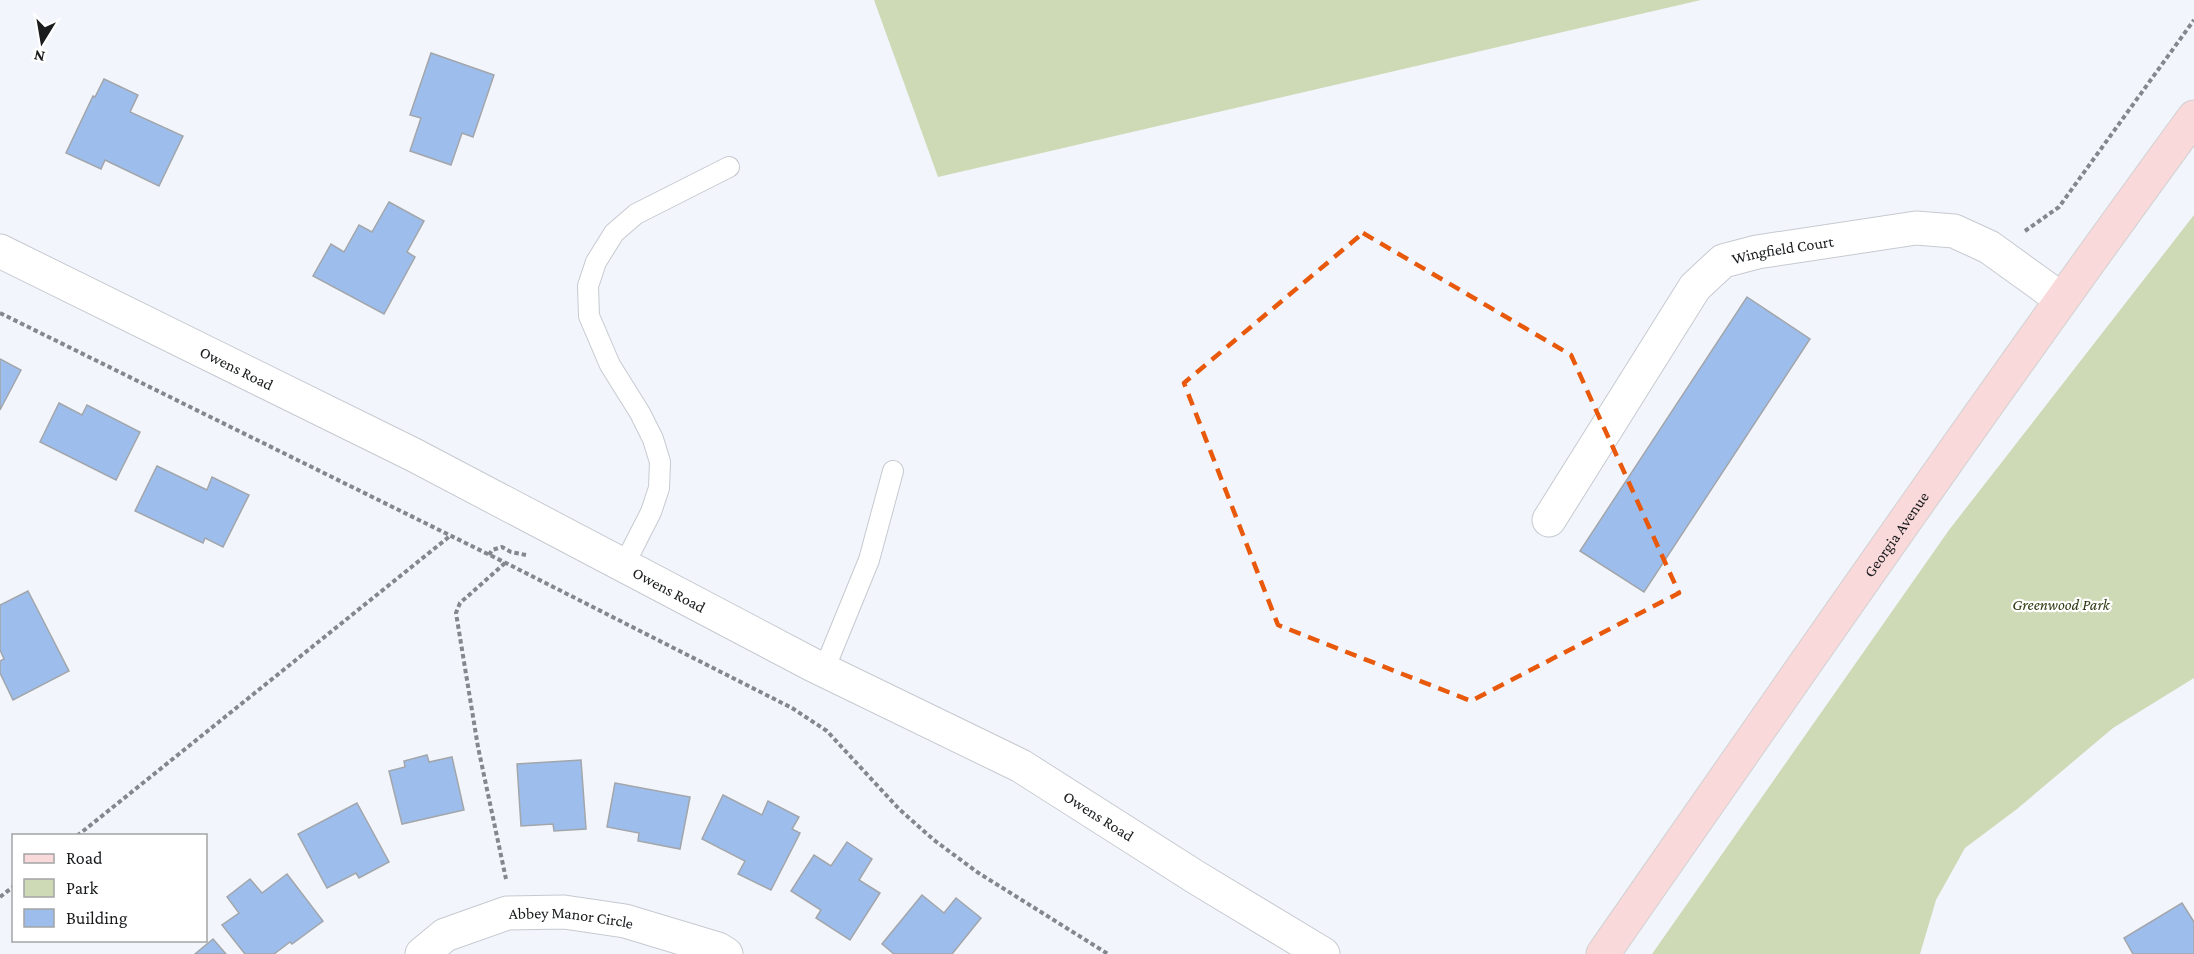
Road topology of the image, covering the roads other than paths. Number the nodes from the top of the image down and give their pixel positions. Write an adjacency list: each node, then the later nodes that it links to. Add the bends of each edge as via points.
1 (2194, 117): 4 (main road, Georgia Avenue)
2 (729, 167): 7 (lane, via 636,214 614,233 596,262 588,286 589,316 610,365 653,439 660,462 659,488 651,512)
3 (0, 251): 7 (street, Owens Road, via 414,455)
4 (2061, 299): 6 (street, Wingfield Court, via 1989,247 1954,231 1916,228 1757,252 1722,261 1695,287); 12 (main road, Georgia Avenue)
5 (893, 471): 8 (lane, via 869,560)
6 (1550, 520)
7 (624, 565): 8 (street, Owens Road)
8 (824, 670): 11 (street, Owens Road, via 1021,766)
9 (422, 954): 10 (street, Abbey Manor Circle, via 445,935 507,913 564,912 625,921)
10 (726, 954)
11 (1323, 954)
12 (1603, 954)

